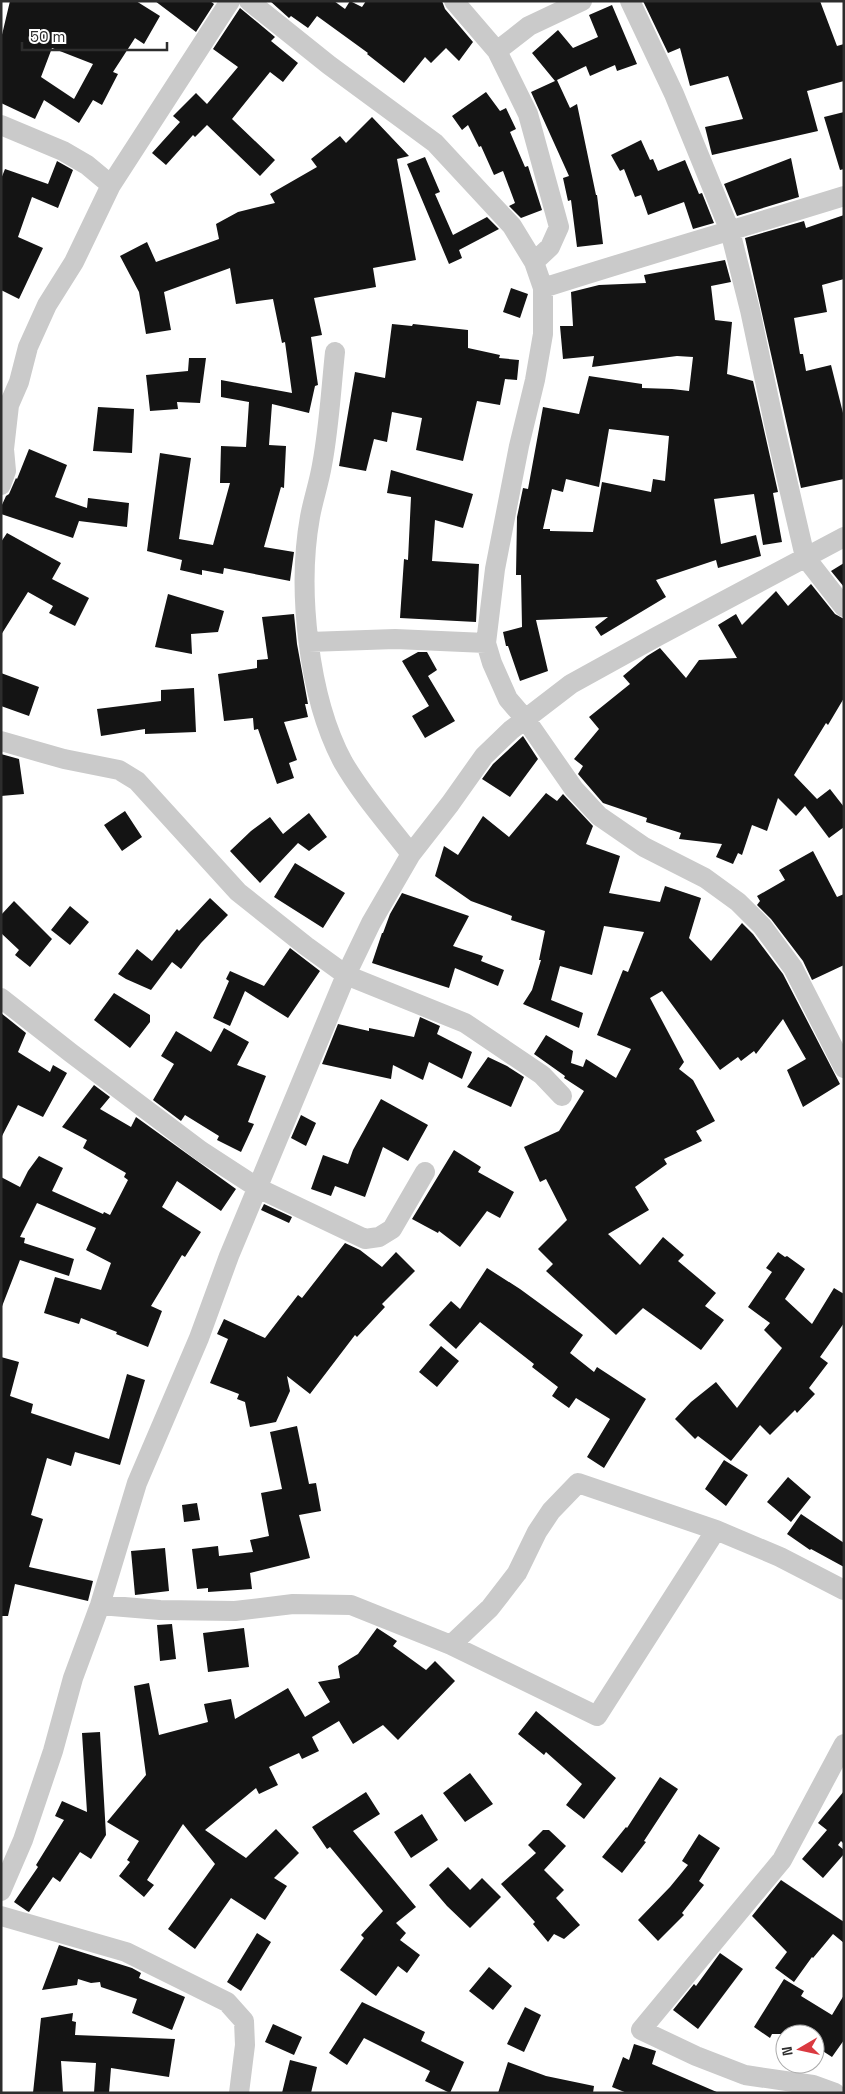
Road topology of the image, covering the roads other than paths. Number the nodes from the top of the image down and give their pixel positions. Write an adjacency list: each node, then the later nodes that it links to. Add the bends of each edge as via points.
1 (230, 1): 8 (street)
2 (249, 1): 11 (street, via 435,143 512,226)
3 (454, 1): 6 (street)
4 (582, 1): 6 (street, via 529,26)
5 (630, 1): 10 (street, via 674,94)
6 (497, 52): 11 (street, via 528,114 559,227 550,247)
7 (1, 125): 8 (street, via 64,151)
8 (111, 185): 14 (street, via 28,347 9,405 4,449 6,471)
9 (844, 196): 10 (street)
10 (730, 231): 12 (street); 16 (street)
11 (534, 262): 12 (street)
12 (543, 288): 19 (street, via 543,334 495,569)
13 (335, 352): 18 (street, via 322,465 310,518 304,590)
14 (1, 485)
15 (844, 538): 16 (street)
16 (805, 557): 17 (street); 20 (street, via 571,684)
17 (844, 607)
18 (309, 642): 19 (street, via 394,639); 22 (street, via 314,678 328,726 343,761)
19 (486, 642): 20 (street, via 508,700)
20 (526, 720): 22 (street, via 484,756); 25 (street, via 574,789 599,816 644,847 705,878 738,902 762,926 793,968)
21 (1, 741): 23 (street, via 119,770 137,780 238,892)
22 (411, 854): 23 (street, via 371,923)
23 (346, 975): 26 (street, via 465,1023 542,1075); 28 (street)
24 (1, 998): 28 (street, via 201,1151)
25 (844, 1068)
26 (562, 1096)
27 (425, 1172): 28 (street, via 392,1229 380,1237 365,1239)
28 (258, 1188): 31 (street, via 138,1483)
29 (716, 1530): 30 (street, via 780,1557); 32 (street, via 578,1483 551,1511 517,1573 490,1608); 32 (street, via 597,1716)
30 (844, 1590)
31 (100, 1606): 32 (street, via 235,1611 293,1604 351,1606); 34 (street, via 23,1840)
32 (450, 1645)
33 (844, 1744): 37 (street, via 782,1860 641,2030 745,2075 813,2086)
34 (1, 1891)
35 (1, 1916): 36 (street, via 126,1952 227,2002 244,2021 245,2044)
36 (239, 2093)
37 (835, 2093)

